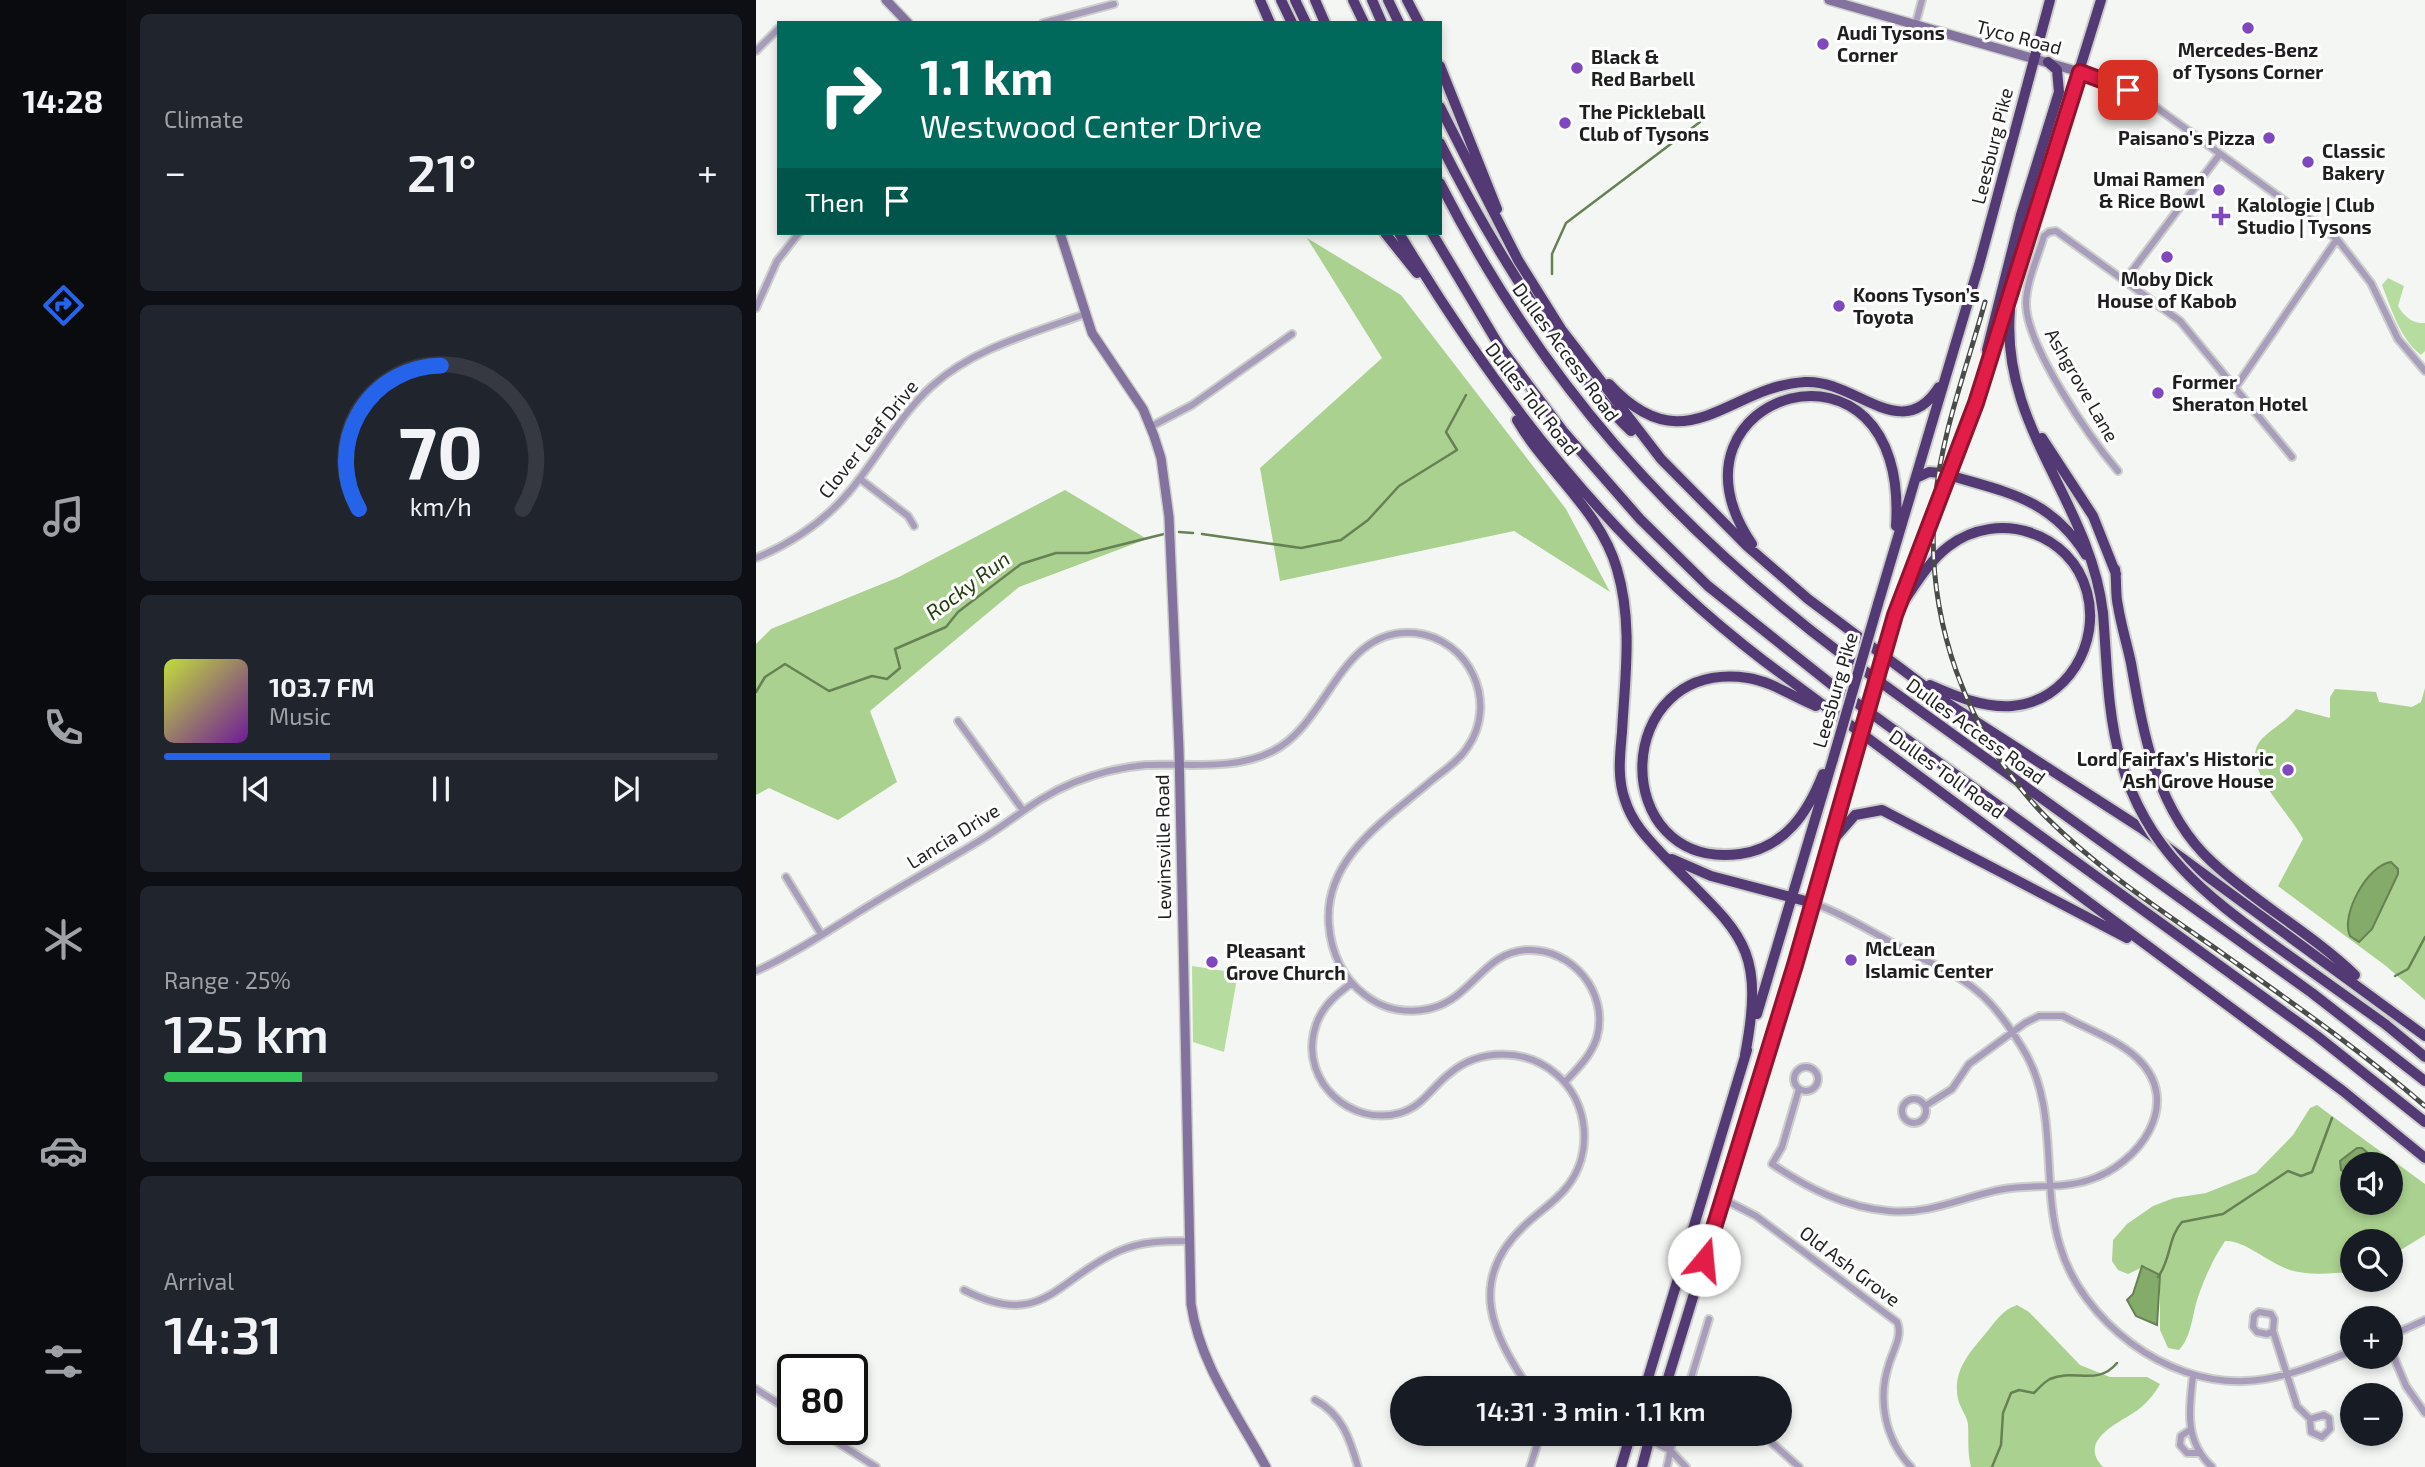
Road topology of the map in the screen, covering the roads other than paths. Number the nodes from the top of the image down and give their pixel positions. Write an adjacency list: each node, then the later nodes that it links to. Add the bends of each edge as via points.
1 (886, 0): 15 (main road)
2 (1260, 0): 17 (highway)
3 (1281, 0): 18 (highway)
4 (1295, 0): 19 (highway)
5 (1315, 0): 20 (highway)
6 (1354, 0): 21 (highway)
7 (1372, 0): 22 (highway)
8 (1388, 0): 23 (highway)
9 (1407, 0): 24 (highway)
10 (1829, 0): 25 (main road, Tyco Road)
11 (1922, 0): 25 (street)
12 (2050, 0): 28 (highway, Leesburg Pike)
13 (2101, 0): 31 (highway, Leesburg Pike)
14 (1114, 4): 16 (street)
15 (906, 21)
16 (1050, 21)
17 (1269, 21)
18 (1291, 21)
19 (1305, 21)
20 (1324, 21)
21 (1364, 21)
22 (1381, 21)
23 (1398, 21)
24 (1418, 21)
25 (1915, 26): 28 (main road, Tyco Road)
26 (777, 30): 27 (street)
27 (756, 51)
28 (2033, 58): 29 (main road, Tyco Road); 52 (highway, Leesburg Pike)
29 (2048, 62): 31 (main road, Tyco Road); 54 (highway, via 2057,71 2059,90 1995,313)
30 (1442, 71): 43 (highway)
31 (2080, 72): 34 (street, via 2139,96); 45 (highway, Leesburg Pike)
32 (1442, 111): 43 (highway)
33 (1442, 147): 59 (highway, via 1485,228 1548,327 1611,410)
34 (2220, 154): 42 (street); 44 (street)
35 (1442, 187): 90 (highway, Dulles Access Road, via 1497,286 1560,378 1627,461 1708,545 1844,656 2312,993)
36 (797, 235): 46 (street, via 777,261)
37 (1061, 235): 48 (main road, Lewinsville Road)
38 (1387, 235): 47 (highway)
39 (1400, 235): 47 (highway, Dulles Toll Road)
40 (1407, 235): 47 (highway)
41 (1433, 235): 94 (highway, via 1495,340 1563,431 1640,519 1708,586 1836,688 2317,1036)
42 (2337, 239): 51 (street, via 2371,283 2398,339); 55 (street)
43 (1518, 260): 50 (highway)
44 (2125, 279): 55 (street, Ashgrove Lane, via 2180,321); 60 (street, Ashgrove Lane, via 2053,231 2044,236 2026,301 2028,322 2049,366 2086,431)
45 (2015, 283): 54 (highway, Leesburg Pike); 56 (highway, via 2009,352)
46 (756, 308)
47 (1444, 308): 53 (highway, Dulles Toll Road)
48 (1085, 314): 57 (main road, Lewinsville Road, via 1100,348 1134,395); 63 (street, Clover Leaf Drive, via 984,352 949,372 907,411)
49 (1292, 334): 57 (street, via 1192,405)
50 (1570, 342): 52 (highway, via 1630,403 1670,420 1707,417 1775,388 1804,382 1833,384 1887,410 1907,412 1927,402); 59 (highway)
51 (2425, 371)
52 (1947, 372): 62 (highway, Leesburg Pike)
53 (1495, 383): 71 (highway, Dulles Toll Road, via 1581,489 1673,585 1730,635); 77 (highway, via 1531,443 1599,530 1617,568 1628,638 1621,782 1629,812)
54 (1981, 387): 61 (highway, Leesburg Pike)
55 (2235, 388): 58 (street, Ashgrove Lane)
56 (2024, 413): 68 (highway, via 2084,536); 85 (highway, via 2104,537 2115,569 2117,604 2156,775 2184,831 2221,871 2322,945)
57 (1150, 427): 74 (main road, Lewinsville Road, via 1161,458 1169,517)
58 (2292, 457)
59 (1661, 459): 67 (highway)
60 (2118, 471)
61 (1948, 475): 62 (highway, via 1935,472); 68 (highway, via 2010,492 2046,510 2080,546); 69 (highway, Leesburg Pike)
62 (1916, 478): 65 (highway, Leesburg Pike)
63 (860, 479): 64 (street, via 908,516); 66 (street, Clover Leaf Drive, via 815,524)
64 (914, 526)
65 (1892, 554): 67 (highway, via 1896,485 1880,433 1868,418 1845,404 1819,396 1797,397 1769,406 1749,422 1728,464 1727,485 1734,510 1749,541); 73 (highway, Leesburg Pike, bridge)
66 (756, 558)
67 (1774, 570): 70 (highway)
68 (2098, 580): 89 (highway, bridge, via 2120,758 2136,802 2158,841 2207,895)
69 (1895, 615): 70 (highway, via 1947,547 1973,533 2005,528 2029,531 2062,551 2080,573 2089,602 2088,638 2078,663 2059,686 2036,700 2013,706 1978,703); 76 (highway, Leesburg Pike, bridge)
70 (1905, 673): 85 (highway, via 2141,828)
71 (1835, 714): 73 (highway, via 1747,678 1699,683 1677,694 1652,723 1643,746 1640,775 1648,804 1666,829 1692,847 1729,855 1759,850 1789,831); 82 (highway, Dulles Toll Road)
72 (958, 721): 75 (street)
73 (1832, 763): 79 (highway, Leesburg Pike)
74 (1179, 764): 75 (street, Lancia Drive, via 1105,772); 84 (street, Lancia Drive, via 1245,761 1286,744 1307,724 1351,659 1382,637 1428,635 1449,645 1466,661 1480,695 1480,718 1472,740 1459,758 1359,844 1335,879 1329,929 1335,955); 98 (main road, Lewinsville Road)
75 (1022, 809): 81 (street, Lancia Drive, via 980,840)
76 (1830, 844): 80 (highway, Leesburg Pike); 82 (highway, via 1855,815 1882,810)
77 (1658, 849): 79 (highway, via 1700,872); 88 (highway, via 1729,923 1744,945 1754,991)
78 (786, 877): 81 (street)
79 (1794, 897): 80 (highway); 88 (highway, Leesburg Pike)
80 (1813, 904): 86 (street, via 1977,991); 97 (highway, Leesburg Pike)
81 (821, 934): 83 (street, Lancia Drive)
82 (2147, 947): 95 (highway, Dulles Toll Road, via 2343,1091)
83 (756, 971)
84 (1352, 983): 91 (street, via 1390,1008 1426,1010 1459,995 1500,957 1521,951 1555,954 1582,974 1595,995 1599,1016 1592,1049); 91 (street, via 1320,1014 1312,1048 1316,1070 1327,1090 1357,1112 1388,1115 1411,1108 1450,1072 1484,1056 1533,1060)
85 (2388, 1006): 87 (highway)
86 (2012, 1032): 93 (street, via 1969,1064 1952,1090); 96 (street, via 2025,1052 2045,1111); 96 (street, via 2039,1016 2063,1016 2137,1058 2155,1089 2156,1119 2135,1151 2088,1181)
87 (2425, 1036)
88 (1745, 1055): 108 (highway, Leesburg Pike)
89 (2425, 1057)
90 (2425, 1081)
91 (1565, 1082): 107 (street, via 1579,1105 1585,1129 1579,1168 1558,1198 1514,1236 1492,1285 1497,1335)
92 (1799, 1089): 96 (street, via 1782,1147 1772,1164 1819,1194 1861,1207 1917,1212 2002,1189)
93 (1924, 1105)
94 (2425, 1122)
95 (2425, 1158)
96 (2051, 1185): 111 (street, via 2060,1247 2086,1297 2135,1346)
97 (1723, 1199): 109 (highway, Leesburg Pike); 136 (street, Old Ash Grove, via 1763,1221 1897,1322 1899,1334 1888,1366 1883,1405 1892,1440)
98 (1188, 1241): 99 (street, via 1129,1246 1034,1303 1000,1304); 128 (main road, Lewinsville Road, via 1191,1304 1199,1345)
99 (964, 1290)
100 (1709, 1319): 110 (street)
101 (2425, 1320): 102 (street)
102 (2403, 1330)
103 (2273, 1331): 106 (street)
104 (2340, 1355): 106 (street)
105 (2399, 1369): 115 (street)
106 (2286, 1373): 111 (street, via 2246,1381); 116 (street, via 2297,1406)
107 (1522, 1376)
108 (1649, 1376)
109 (1669, 1376)
110 (1692, 1376)
111 (2193, 1376): 117 (street)
112 (756, 1389): 114 (street)
113 (1315, 1400): 129 (street, via 1331,1410 1344,1427)
114 (777, 1403)
115 (2425, 1413)
116 (2310, 1419)
117 (2190, 1430): 126 (street); 126 (street, via 2181,1436 2180,1445 2187,1453)
118 (842, 1445): 127 (street)
119 (1537, 1446): 130 (street)
120 (1627, 1446): 131 (highway)
121 (1648, 1446): 132 (highway)
122 (1664, 1446): 125 (street)
123 (1671, 1446): 125 (street)
124 (1776, 1446): 135 (street)
125 (1670, 1450): 133 (street); 134 (street)
126 (2199, 1453): 137 (street)
127 (876, 1467)
128 (1266, 1467)
129 (1358, 1467)
130 (1530, 1467)
131 (1621, 1467)
132 (1642, 1467)
133 (1667, 1467)
134 (1686, 1467)
135 (1800, 1467)
136 (1911, 1467)
137 (2212, 1467)

